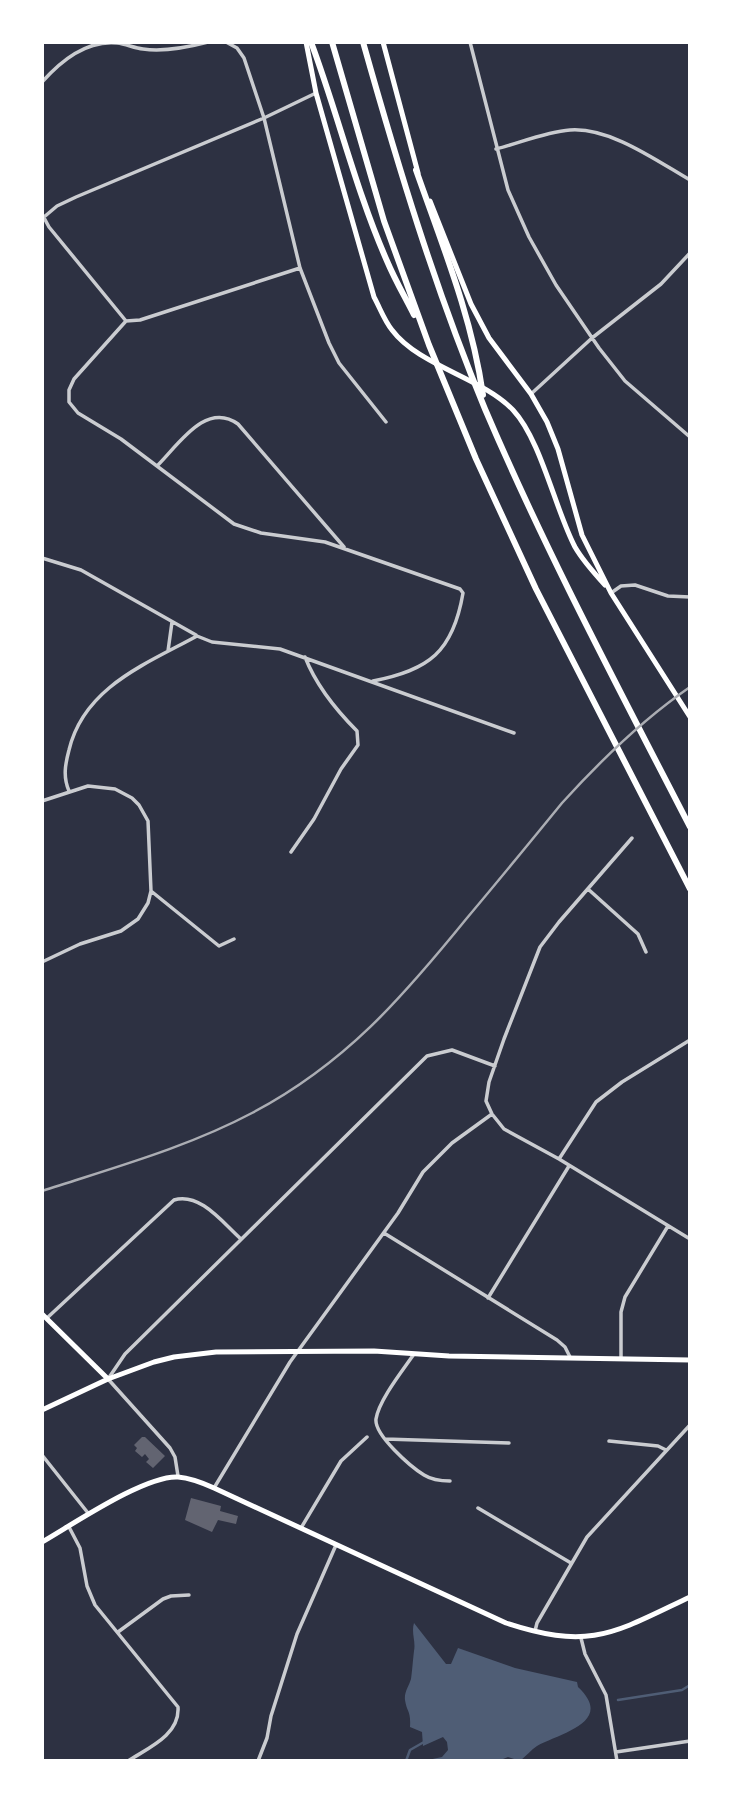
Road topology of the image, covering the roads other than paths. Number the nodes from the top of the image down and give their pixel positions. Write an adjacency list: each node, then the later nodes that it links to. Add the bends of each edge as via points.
1 (208, 42): 8 (street, via 145,50 121,43 103,44 75,53)
2 (226, 42): 10 (street, via 244,58)
3 (309, 42): 9 (main road); 19 (highway, via 387,261)
4 (332, 42): 19 (highway, via 384,221)
5 (363, 42): 21 (highway, via 412,209)
6 (383, 42): 12 (main road)
7 (470, 42): 11 (street)
8 (42, 82)
9 (316, 93): 10 (street); 27 (main road, via 384,319 411,348 493,394 514,411 576,548)
10 (264, 118): 14 (street, via 76,197); 16 (street)
11 (496, 149): 13 (street, via 569,130 592,131 639,150); 18 (street, via 518,217)
12 (416, 170): 20 (main road, via 471,304 489,338); 21 (highway, via 459,292)
13 (690, 180)
14 (43, 216): 17 (street)
15 (690, 253): 18 (street, via 661,284)
16 (300, 268): 17 (street); 22 (street, via 339,363)
17 (126, 321): 24 (street, via 74,379 69,402 78,413)
18 (592, 338): 20 (street); 23 (street, via 625,381)
19 (429, 345): 41 (highway, via 475,459 536,589)
20 (531, 394): 27 (main road, via 553,434 582,535)
21 (485, 407): 38 (highway, via 540,532)
22 (386, 422)
23 (690, 437)
24 (158, 465): 25 (street, via 243,528); 25 (street, via 206,419 231,419)
25 (345, 548): 33 (street, via 463,593 457,622 439,652 410,672)
26 (42, 558): 29 (street, via 81,570)
27 (611, 593): 28 (street, via 635,585 668,596); 34 (main road)
28 (690, 597)
29 (172, 622): 30 (street); 31 (street)
30 (197, 636): 31 (street); 32 (street)
31 (167, 652): 36 (street, via 125,675 89,707 70,747 64,780)
32 (304, 657): 33 (street); 40 (street, via 313,677 357,731 358,745)
33 (373, 681): 35 (street)
34 (690, 717)
35 (514, 733)
36 (69, 791): 37 (street); 43 (street, via 106,787 139,804 148,821)
37 (42, 801)
38 (690, 825)
39 (632, 838): 42 (street)
40 (291, 852)
41 (690, 888)
42 (588, 889): 45 (street, via 638,934); 48 (street, via 541,947)
43 (151, 891): 44 (street, via 219,946); 46 (street, via 138,919 121,931)
44 (234, 939)
45 (646, 952)
46 (42, 962)
47 (690, 1040): 50 (street, via 596,1102)
48 (495, 1066): 49 (street, via 486,1094); 54 (street, via 452,1050 427,1056)
49 (492, 1114): 50 (street, via 504,1129); 53 (street, via 438,1155)
50 (559, 1159): 51 (street)
51 (569, 1166): 52 (street); 56 (street)
52 (668, 1225): 55 (street); 61 (street, via 625,1297)
53 (384, 1232): 56 (street); 58 (street)
54 (241, 1239): 57 (street, via 197,1201 174,1199); 63 (street, via 125,1354)
55 (690, 1239)
56 (488, 1298): 60 (street, via 557,1340)
57 (44, 1316): 63 (main road)
58 (296, 1352): 59 (main road); 63 (main road, via 194,1354); 74 (street)
59 (414, 1353): 60 (main road); 67 (street, via 378,1412 376,1425)
60 (570, 1357): 61 (main road)
61 (621, 1358): 62 (main road)
62 (690, 1360)
63 (108, 1379): 64 (main road); 72 (street, via 170,1448)
64 (42, 1410)
65 (690, 1425): 70 (street)
66 (367, 1437): 78 (street, via 341,1461)
67 (385, 1439): 69 (street); 73 (street, via 425,1476)
68 (609, 1441): 70 (street)
69 (509, 1443)
70 (666, 1450): 81 (street, via 592,1531)
71 (42, 1455): 76 (street)
72 (178, 1477): 74 (main road); 76 (main road, via 148,1485)
73 (450, 1481)
74 (214, 1488): 78 (main road)
75 (478, 1508): 81 (street)
76 (90, 1515): 77 (main road)
77 (69, 1527): 79 (main road); 85 (street, via 80,1548 90,1595)
78 (301, 1528): 80 (main road)
79 (42, 1542)
80 (336, 1545): 84 (main road, via 506,1623); 90 (street, via 297,1634)
81 (571, 1563): 84 (street)
82 (189, 1595): 85 (street, via 163,1600)
83 (690, 1597): 86 (main road, via 618,1631)
84 (535, 1631): 86 (main road)
85 (118, 1632): 89 (street, via 178,1707 173,1729)
86 (582, 1638): 88 (street, via 606,1695)
87 (690, 1741): 88 (street)
88 (616, 1752): 91 (street)
89 (128, 1761)
90 (258, 1761)
91 (617, 1761)

